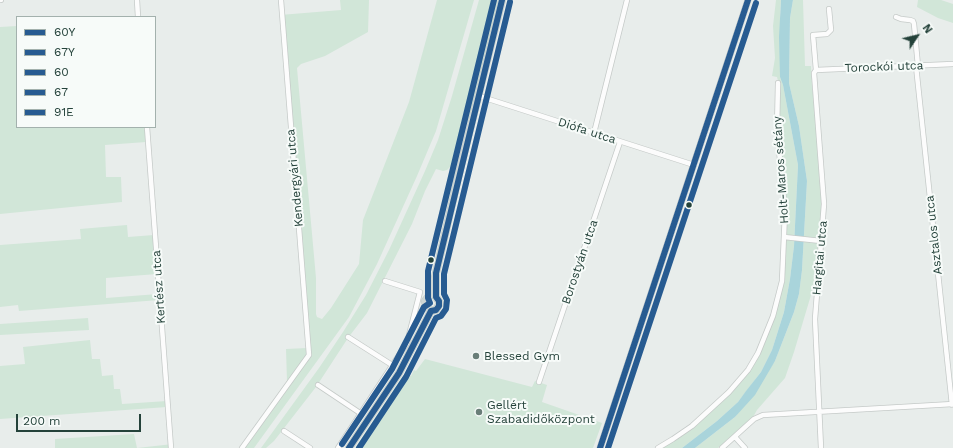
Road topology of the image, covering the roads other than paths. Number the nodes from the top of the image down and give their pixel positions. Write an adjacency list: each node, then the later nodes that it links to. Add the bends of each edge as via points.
1 (137, 0): 7 (street)
2 (281, 0): 33 (street, Kendergyári utca, via 309,356)
3 (502, 0): 13 (main road)
4 (627, 0): 15 (street)
5 (748, 0): 17 (street)
6 (829, 9): 11 (street, Hargitai utca, via 831,30 827,34 813,35)
7 (138, 16)
8 (896, 17): 10 (street, Asztalos utca, via 913,21)
9 (953, 64): 10 (street, Torockói utca)
10 (917, 66): 11 (street, Torockói utca); 27 (street, Asztalos utca)
11 (816, 70): 19 (street, Hargitai utca, via 814,73 824,204)
12 (778, 83): 18 (street, Holt-Maros sétány, via 777,123 784,190)
13 (479, 96): 15 (street, Diófa utca); 21 (main road, via 436,273)
14 (147, 128): 32 (street, Kertész utca)
15 (594, 133): 16 (street, Diófa utca)
16 (620, 142): 17 (street, Diófa utca); 25 (street, Borostyán utca)
17 (694, 165): 37 (street)
18 (784, 237): 19 (street); 38 (street, Holt-Maros sétány, via 780,291 773,316 748,370 730,392 692,426)
19 (821, 241): 28 (street, Hargitai utca, via 815,318)
20 (385, 281): 24 (street, via 420,292 407,342)
21 (433, 296): 22 (main road, via 425,301); 22 (main road, via 439,301 439,306 436,310)
22 (429, 310): 36 (main road, via 399,373)
23 (348, 337): 24 (street)
24 (392, 365): 29 (street)
25 (539, 382)
26 (318, 385): 29 (street)
27 (953, 404): 28 (street)
28 (819, 412): 31 (street, via 758,416); 41 (street, Hargitai utca)
29 (360, 413): 35 (street)
30 (284, 431): 34 (street)
31 (735, 437): 39 (street); 40 (street)
32 (171, 448)
33 (242, 448)
34 (310, 448)
35 (338, 448)
36 (349, 448)
37 (600, 448)
38 (658, 448)
39 (722, 448)
40 (745, 448)
41 (821, 448)

